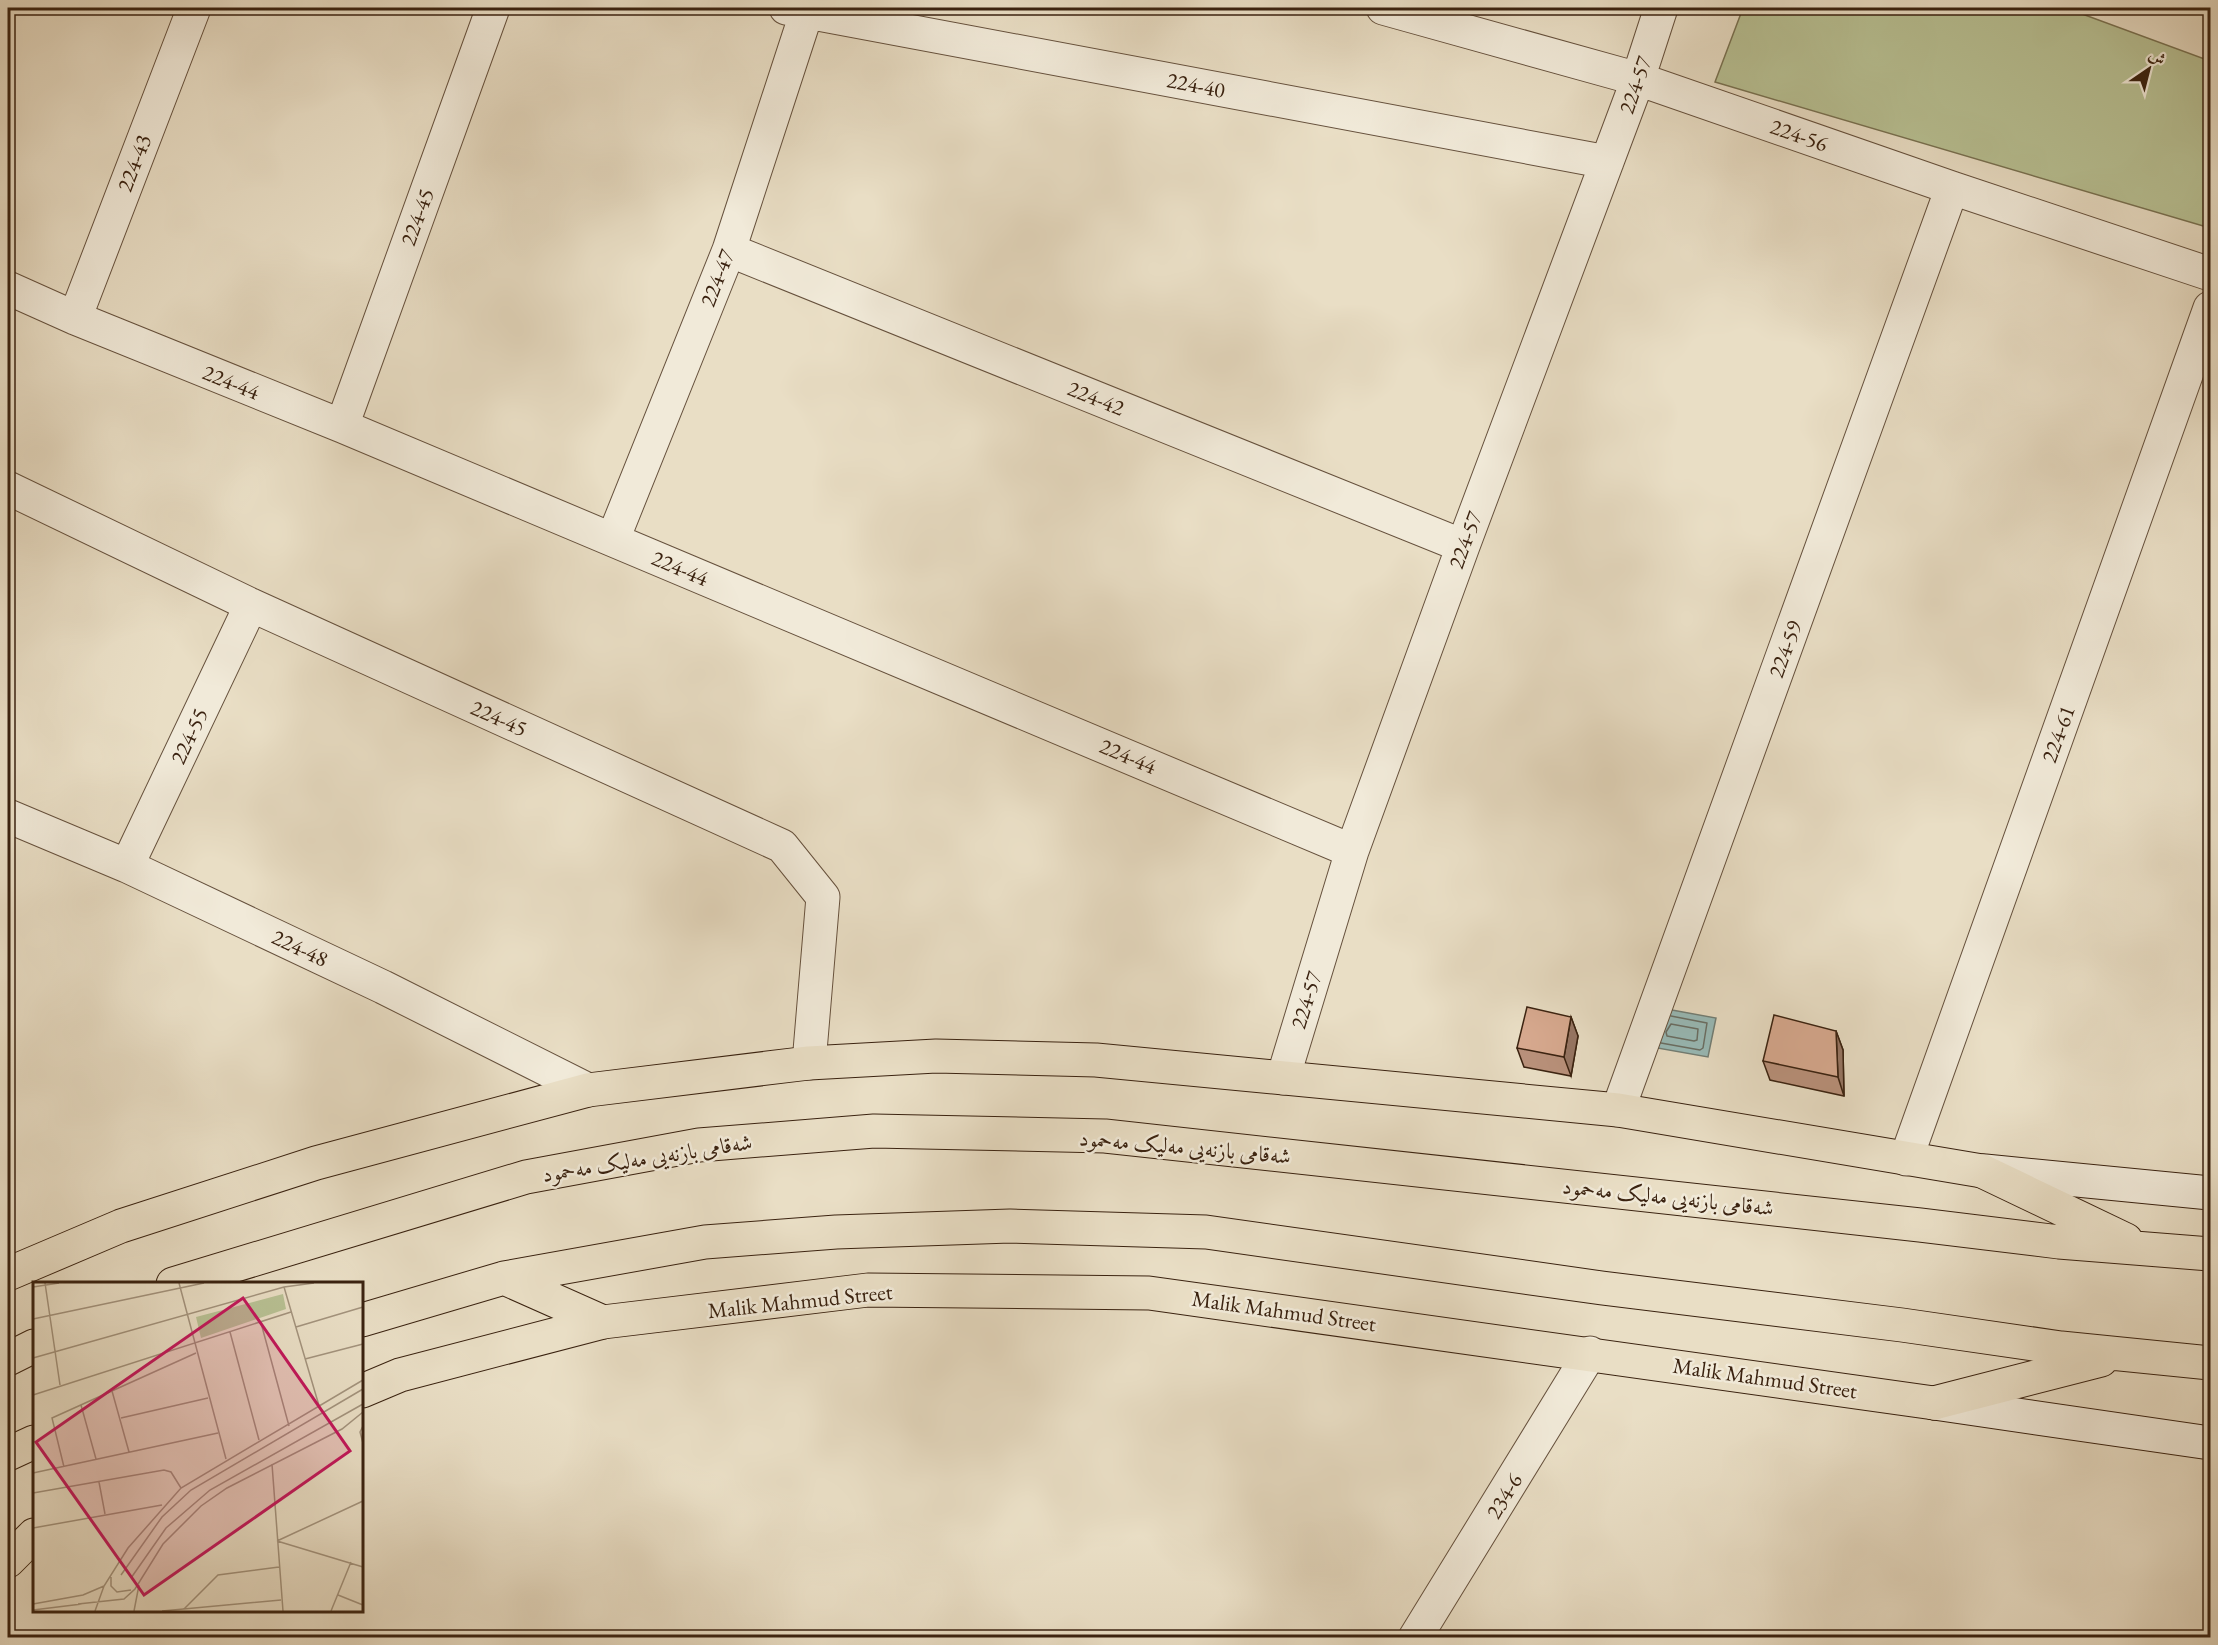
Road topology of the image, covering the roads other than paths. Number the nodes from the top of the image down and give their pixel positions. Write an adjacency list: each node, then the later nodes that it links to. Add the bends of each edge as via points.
1 (194, 8): 13 (street, 224-43)
2 (492, 8): 14 (street, 224-45)
3 (1383, 8): 6 (street, 224-56)
4 (1661, 8): 6 (street, 224-57)
5 (796, 9): 7 (street, 224-40); 9 (street, 224-47)
6 (1638, 79): 7 (street, 224-57); 8 (street, 224-56)
7 (1607, 162): 17 (street, 224-57)
8 (1953, 188): 10 (street, 224-56); 25 (street, 224-59)
9 (729, 250): 16 (street, 224-47); 17 (street, 224-42)
10 (2211, 274)
11 (8, 288): 13 (street, 224-44)
12 (2211, 308): 26 (street, 224-61)
13 (75, 318): 14 (street, 224-44)
14 (342, 426): 16 (street, 224-44)
15 (8, 488): 18 (street, 224-45)
16 (613, 539): 20 (street, 224-44)
17 (1463, 546): 20 (street, 224-57)
18 (251, 605): 21 (street, 224-55); 22 (street, 224-45, via 782,846 823,897)
19 (8, 816): 21 (street, 224-48)
20 (1352, 851): 23 (street, 224-57)
21 (127, 866): 24 (street, 224-48, via 383,987)
22 (809, 1064): 23 (main road, via 936,1056 1096,1060); 24 (main road)
23 (1283, 1078): 25 (main road)
24 (588, 1090): 31 (main road, via 316,1163 121,1226)
25 (1618, 1110): 26 (main road)
26 (1906, 1159): 27 (main road)
27 (1982, 1171): 28 (street); 29 (main road)
28 (2210, 1192)
29 (2144, 1249): 30 (main road, شەقامی بازنەیی مەلیک مەحمود); 33 (main road, شەقامی بازنەیی مەلیک مەحمود, via 1105,1136 874,1131 699,1145 526,1178)
30 (2211, 1254)
31 (8, 1274)
32 (504, 1278): 34 (main road); 35 (main road); 38 (main road, via 705,1242 836,1232 1010,1226 1206,1232 1602,1288)
33 (180, 1282)
34 (363, 1320)
35 (603, 1322): 37 (main road, Malik Mahmud Street, via 868,1290 1149,1293); 41 (main road, Malik Mahmud Street, via 400,1375)
36 (33, 1346): 39 (main road)
37 (1590, 1353): 42 (main road, Malik Mahmud Street); 52 (street, 234-6)
38 (2125, 1354): 40 (main road); 42 (main road)
39 (8, 1359)
40 (2211, 1363)
41 (363, 1391)
42 (1934, 1403): 44 (street, Malik Mahmud Street)
43 (33, 1442): 45 (main road)
44 (2211, 1443)
45 (8, 1454)
46 (33, 1523): 47 (main road)
47 (8, 1527)
48 (33, 1529): 50 (main road)
49 (33, 1536): 51 (main road)
50 (8, 1542)
51 (8, 1561)
52 (1415, 1638)

